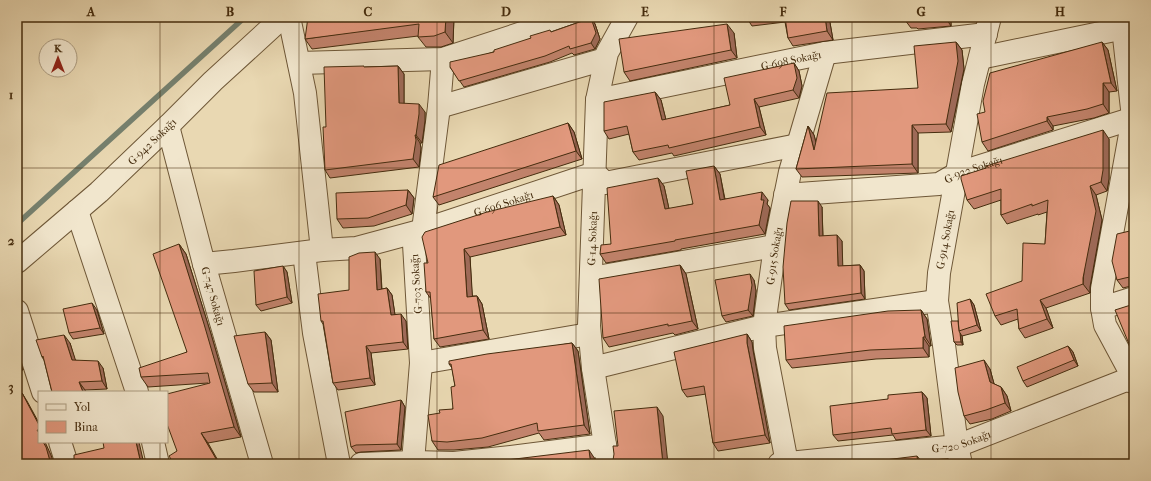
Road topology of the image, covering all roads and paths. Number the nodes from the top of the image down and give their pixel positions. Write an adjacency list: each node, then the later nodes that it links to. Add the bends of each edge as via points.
1 (283, 17): 15 (street, G-942 Sokağı)
2 (289, 17): 11 (street)
3 (571, 17): 9 (street)
4 (627, 17): 10 (street, G-14 Sokağı)
5 (988, 25): 7 (street, G-698 Sokağı); 8 (street, G-914 Sokağı)
6 (1129, 27): 8 (street); 14 (street)
7 (825, 53): 12 (street, G-698 Sokağı); 16 (street, G-915 Sokağı)
8 (980, 58): 18 (street, G-914 Sokağı, via 973,84)
9 (442, 59): 11 (street); 13 (street, G-703 Sokağı)
10 (605, 60): 12 (street, G-14 Sokağı); 13 (street)
11 (299, 63): 23 (street, via 305,93)
12 (597, 100): 17 (street, G-14 Sokağı)
13 (439, 107): 21 (street, G-703 Sokağı)
14 (1134, 118): 18 (street, G-922 Sokağı); 29 (street, via 1102,289)
15 (168, 126): 20 (street, G-942 Sokağı); 25 (street, G-747 Sokağı)
16 (798, 145): 17 (street, via 605,183); 19 (street, G-915 Sokağı)
17 (594, 173): 21 (street, G-696 Sokağı); 26 (street, G-14 Sokağı)
18 (958, 174): 19 (street, G-922 Sokağı, via 939,184); 28 (street, G-914 Sokağı, via 939,273)
19 (785, 195): 22 (street, G-915 Sokağı)
20 (78, 211): 24 (street, G-942 Sokağı); 37 (street)
21 (423, 230): 23 (street, G-696 Sokağı, via 356,248); 33 (street, G-703 Sokağı, via 414,244)
22 (775, 246): 26 (street); 31 (street, G-915 Sokağı)
23 (313, 252): 25 (street, G-696 Sokağı); 47 (street, via 314,333)
24 (17, 262)
25 (204, 264): 46 (street, G-747 Sokağı)
26 (591, 278): 32 (street, G-14 Sokağı, via 588,326)
27 (1134, 298): 29 (street)
28 (937, 302): 31 (street); 41 (street, G-914 Sokağı)
29 (1102, 308): 35 (street, via 1105,325)
30 (17, 311): 36 (street)
31 (764, 326): 34 (street); 49 (street, G-915 Sokağı, via 765,348)
32 (590, 334): 33 (street); 34 (street, G-14 Sokağı)
33 (421, 363): 43 (street, G-703 Sokağı)
34 (593, 368): 40 (street, G-14 Sokağı)
35 (1134, 381): 41 (street, G-720 Sokağı, via 1126,380)
36 (43, 391)
37 (137, 391)
38 (60, 443): 44 (street)
39 (152, 443): 45 (street)
40 (607, 454): 42 (street)
41 (959, 455): 49 (street, G-720 Sokağı)
42 (511, 461): 43 (street)
43 (412, 463): 48 (street)
44 (68, 464)
45 (158, 464)
46 (262, 464)
47 (340, 464)
48 (361, 464)
49 (783, 464)

